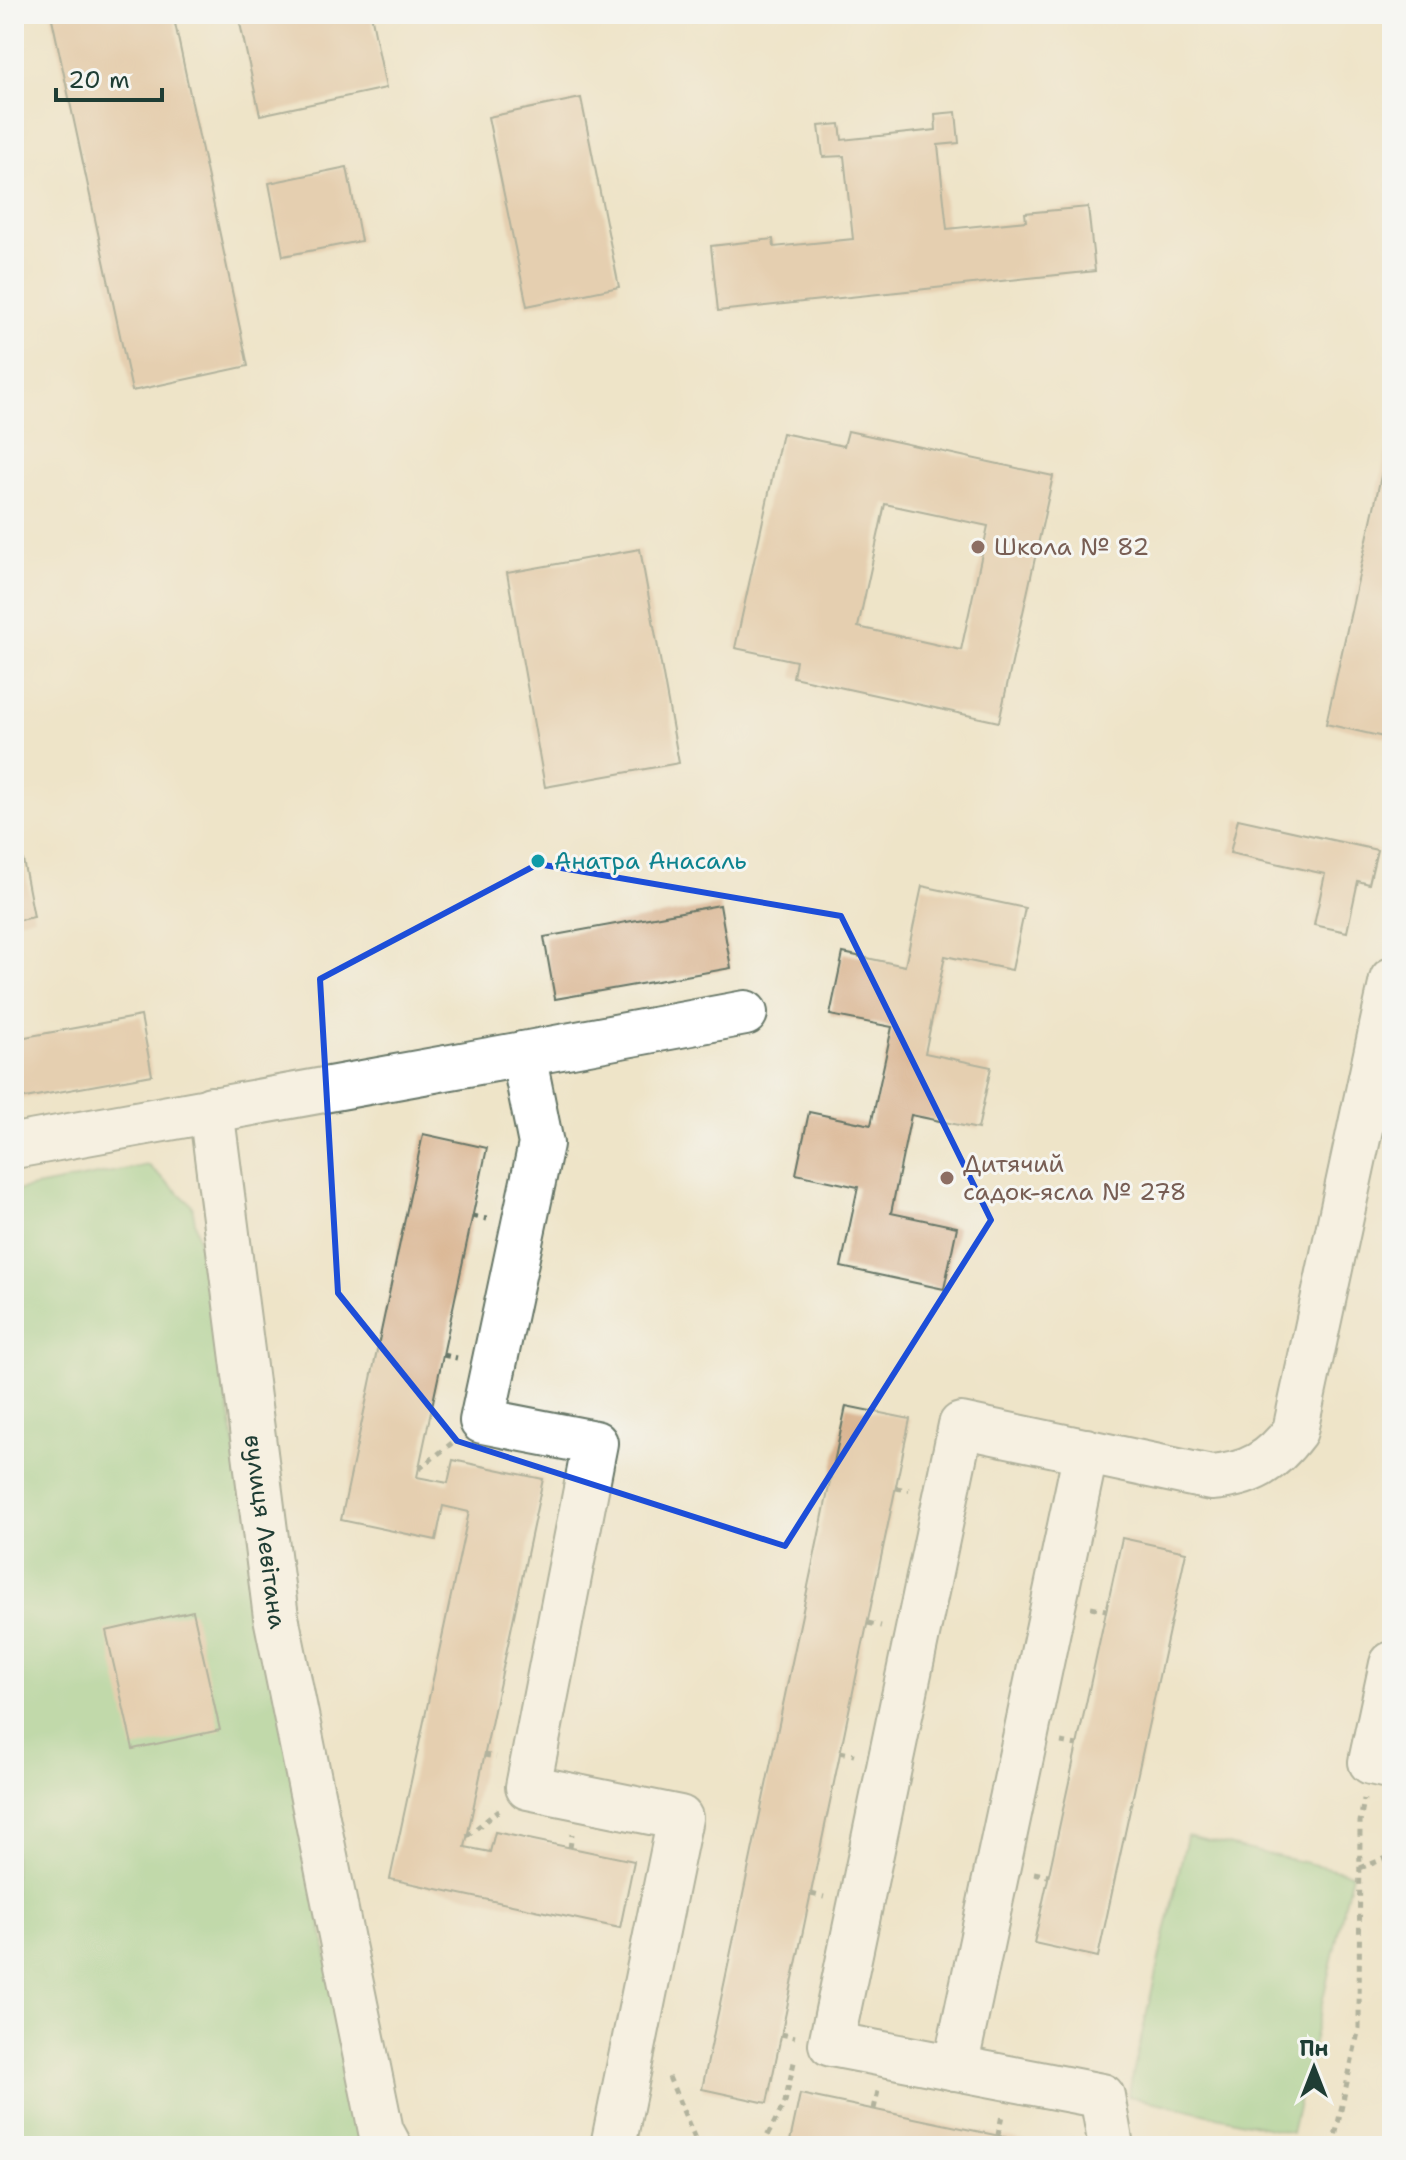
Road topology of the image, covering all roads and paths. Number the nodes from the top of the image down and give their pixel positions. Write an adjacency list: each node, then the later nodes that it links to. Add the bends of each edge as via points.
1 (1392, 980): 6 (street, via 1295,1431 1281,1451 1236,1476 1211,1478)
2 (745, 1013): 3 (street)
3 (523, 1054): 4 (street); 11 (street, via 541,1144 482,1421 595,1443 528,1787 680,1818)
4 (211, 1109): 5 (street); 14 (street, вулиця Левітана, via 276,1617 381,2131)
5 (14, 1146)
6 (1086, 1451): 13 (street); 13 (street, via 961,1425 831,2044)
7 (1392, 1664): 8 (street)
8 (1382, 1765): 10 (path, via 1360,1822)
9 (1392, 1856): 10 (path)
10 (1360, 1868): 19 (path, via 1359,2028)
11 (637, 2030): 15 (street); 16 (path, via 659,2044)
12 (800, 2038): 17 (path, via 785,2102)
13 (955, 2068): 18 (street, via 1102,2096)
14 (389, 2146)
15 (613, 2146)
16 (698, 2146)
17 (762, 2146)
18 (1111, 2146)
19 (1333, 2146)

